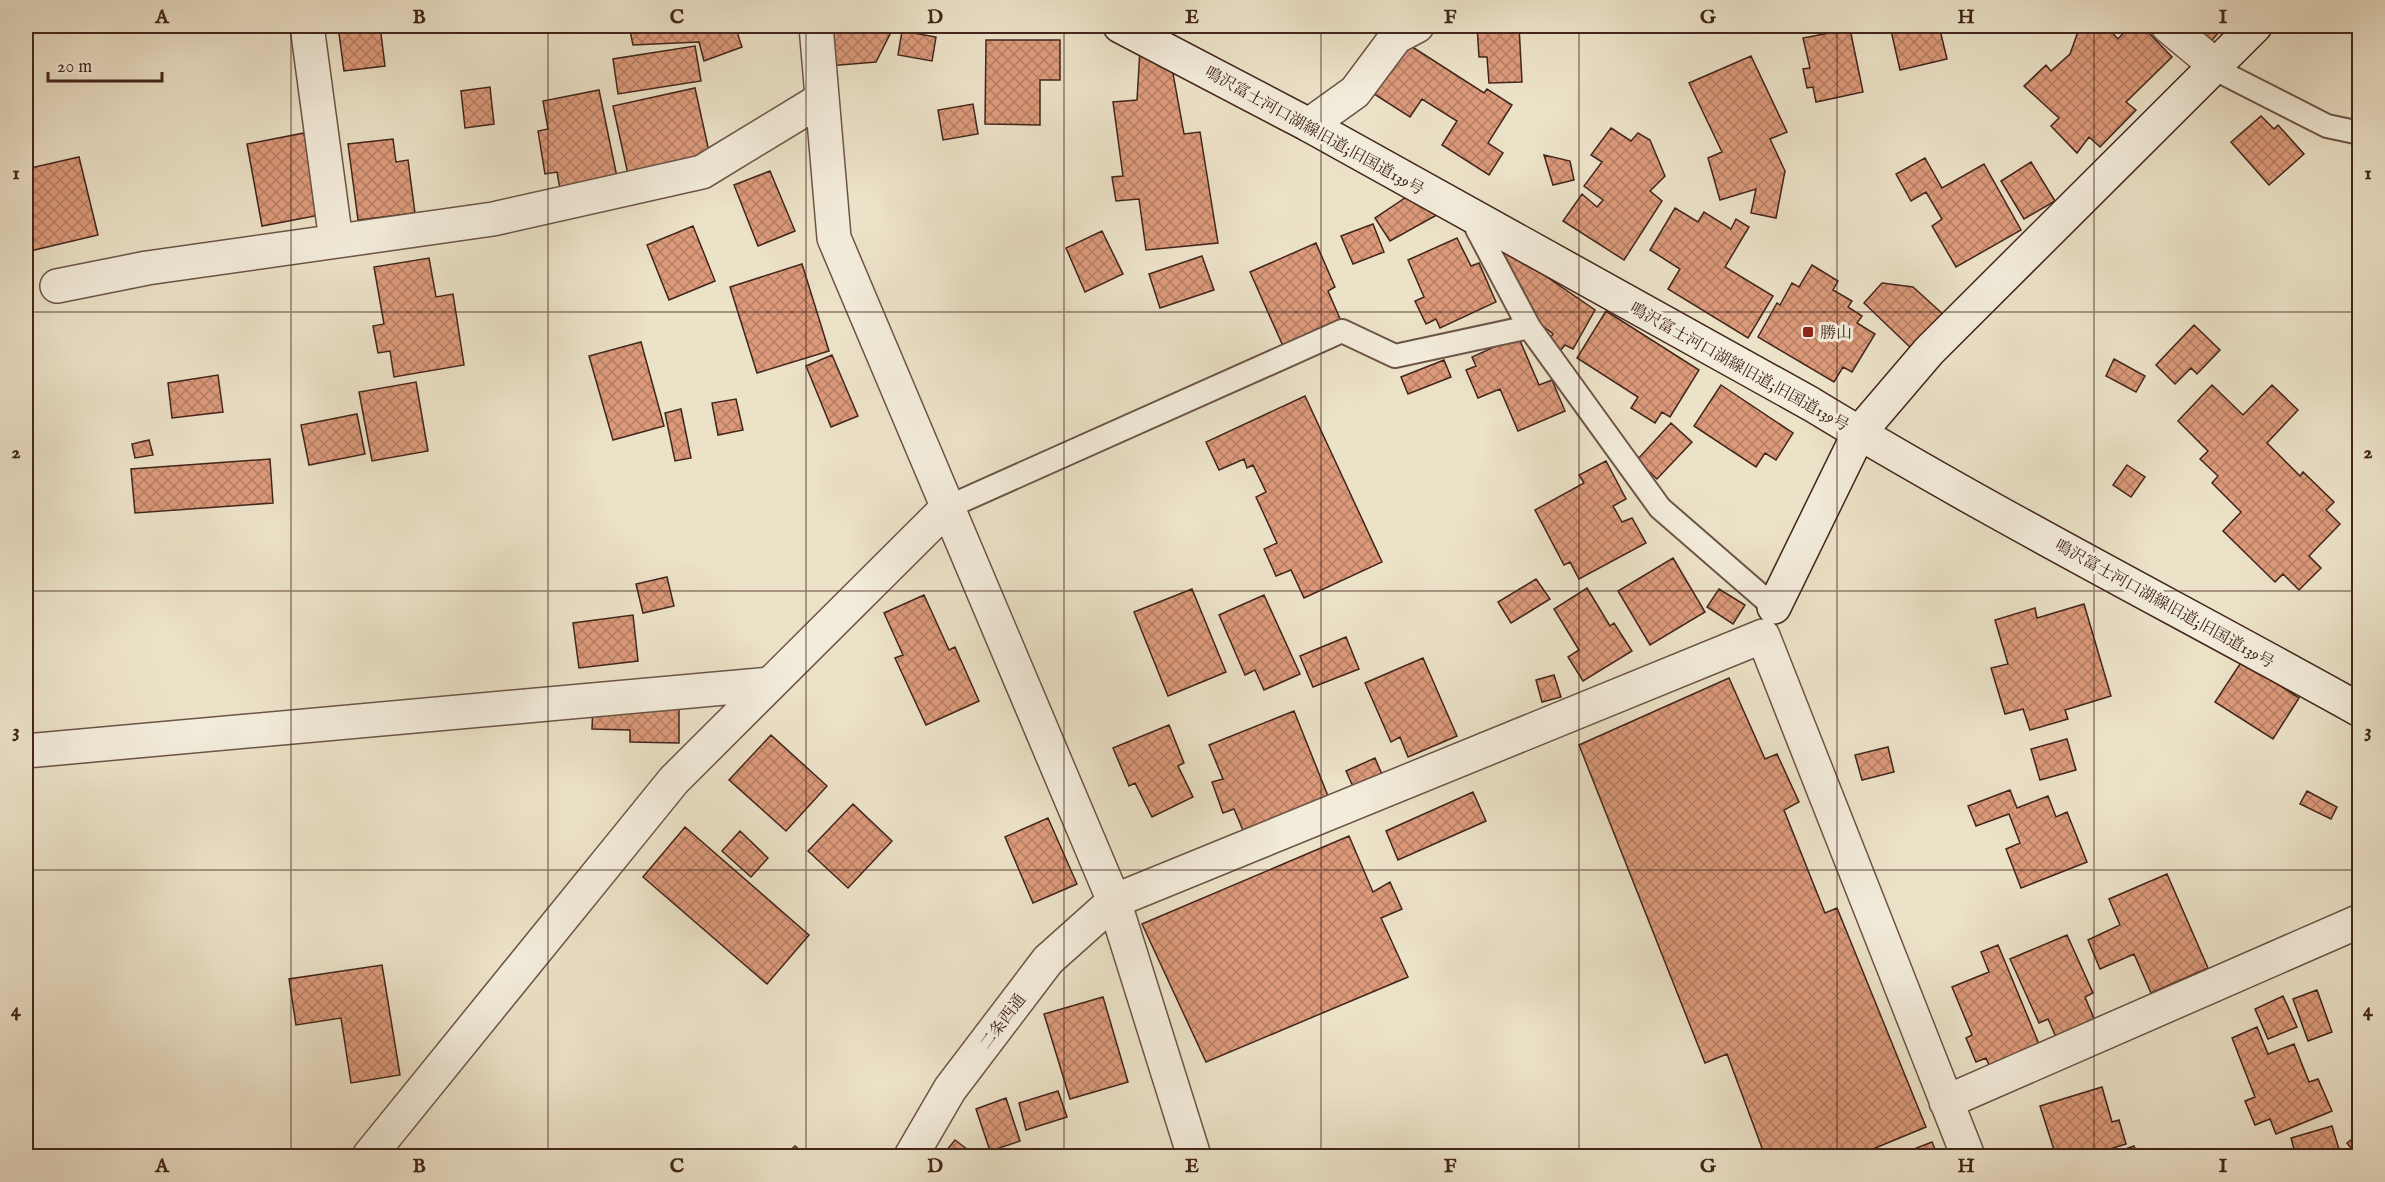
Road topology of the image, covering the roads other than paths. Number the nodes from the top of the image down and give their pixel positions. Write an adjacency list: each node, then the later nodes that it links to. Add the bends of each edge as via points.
1 (307, 26): 12 (street)
2 (816, 26): 8 (street)
3 (1123, 26): 9 (street, 鳴沢富士河口湖線旧道;旧国道139号)
4 (1417, 26): 9 (street, via 1396,37 1355,92)
5 (2168, 26): 7 (street)
6 (2255, 26): 7 (street)
7 (2214, 67): 10 (lane, via 2327,126); 15 (street, via 1929,351)
8 (822, 99): 12 (street, via 702,172 494,219); 16 (street, via 834,238)
9 (1309, 125): 11 (street, 鳴沢富士河口湖線旧道;旧国道139号)
10 (2360, 133)
11 (1478, 220): 14 (lane, via 1477,229); 15 (street, 鳴沢富士河口湖線旧道;旧国道139号)
12 (336, 241): 13 (street, via 147,268)
13 (57, 286)
14 (1529, 327): 16 (lane, via 1395,356 1342,331); 17 (lane, via 1660,508)
15 (1859, 433): 17 (street); 19 (street, 鳴沢富士河口湖線旧道;旧国道139号)
16 (948, 507): 18 (street); 21 (street)
17 (1769, 622): 21 (street, 二条西通); 23 (street)
18 (770, 684): 20 (street); 24 (street, via 674,780)
19 (2360, 710)
20 (26, 751)
21 (1114, 901): 25 (street, 二条西通, via 1048,960 950,1089); 26 (street)
22 (2360, 921): 23 (street)
23 (1946, 1102): 27 (street)
24 (369, 1156)
25 (911, 1156)
26 (1194, 1156)
27 (1968, 1156)

